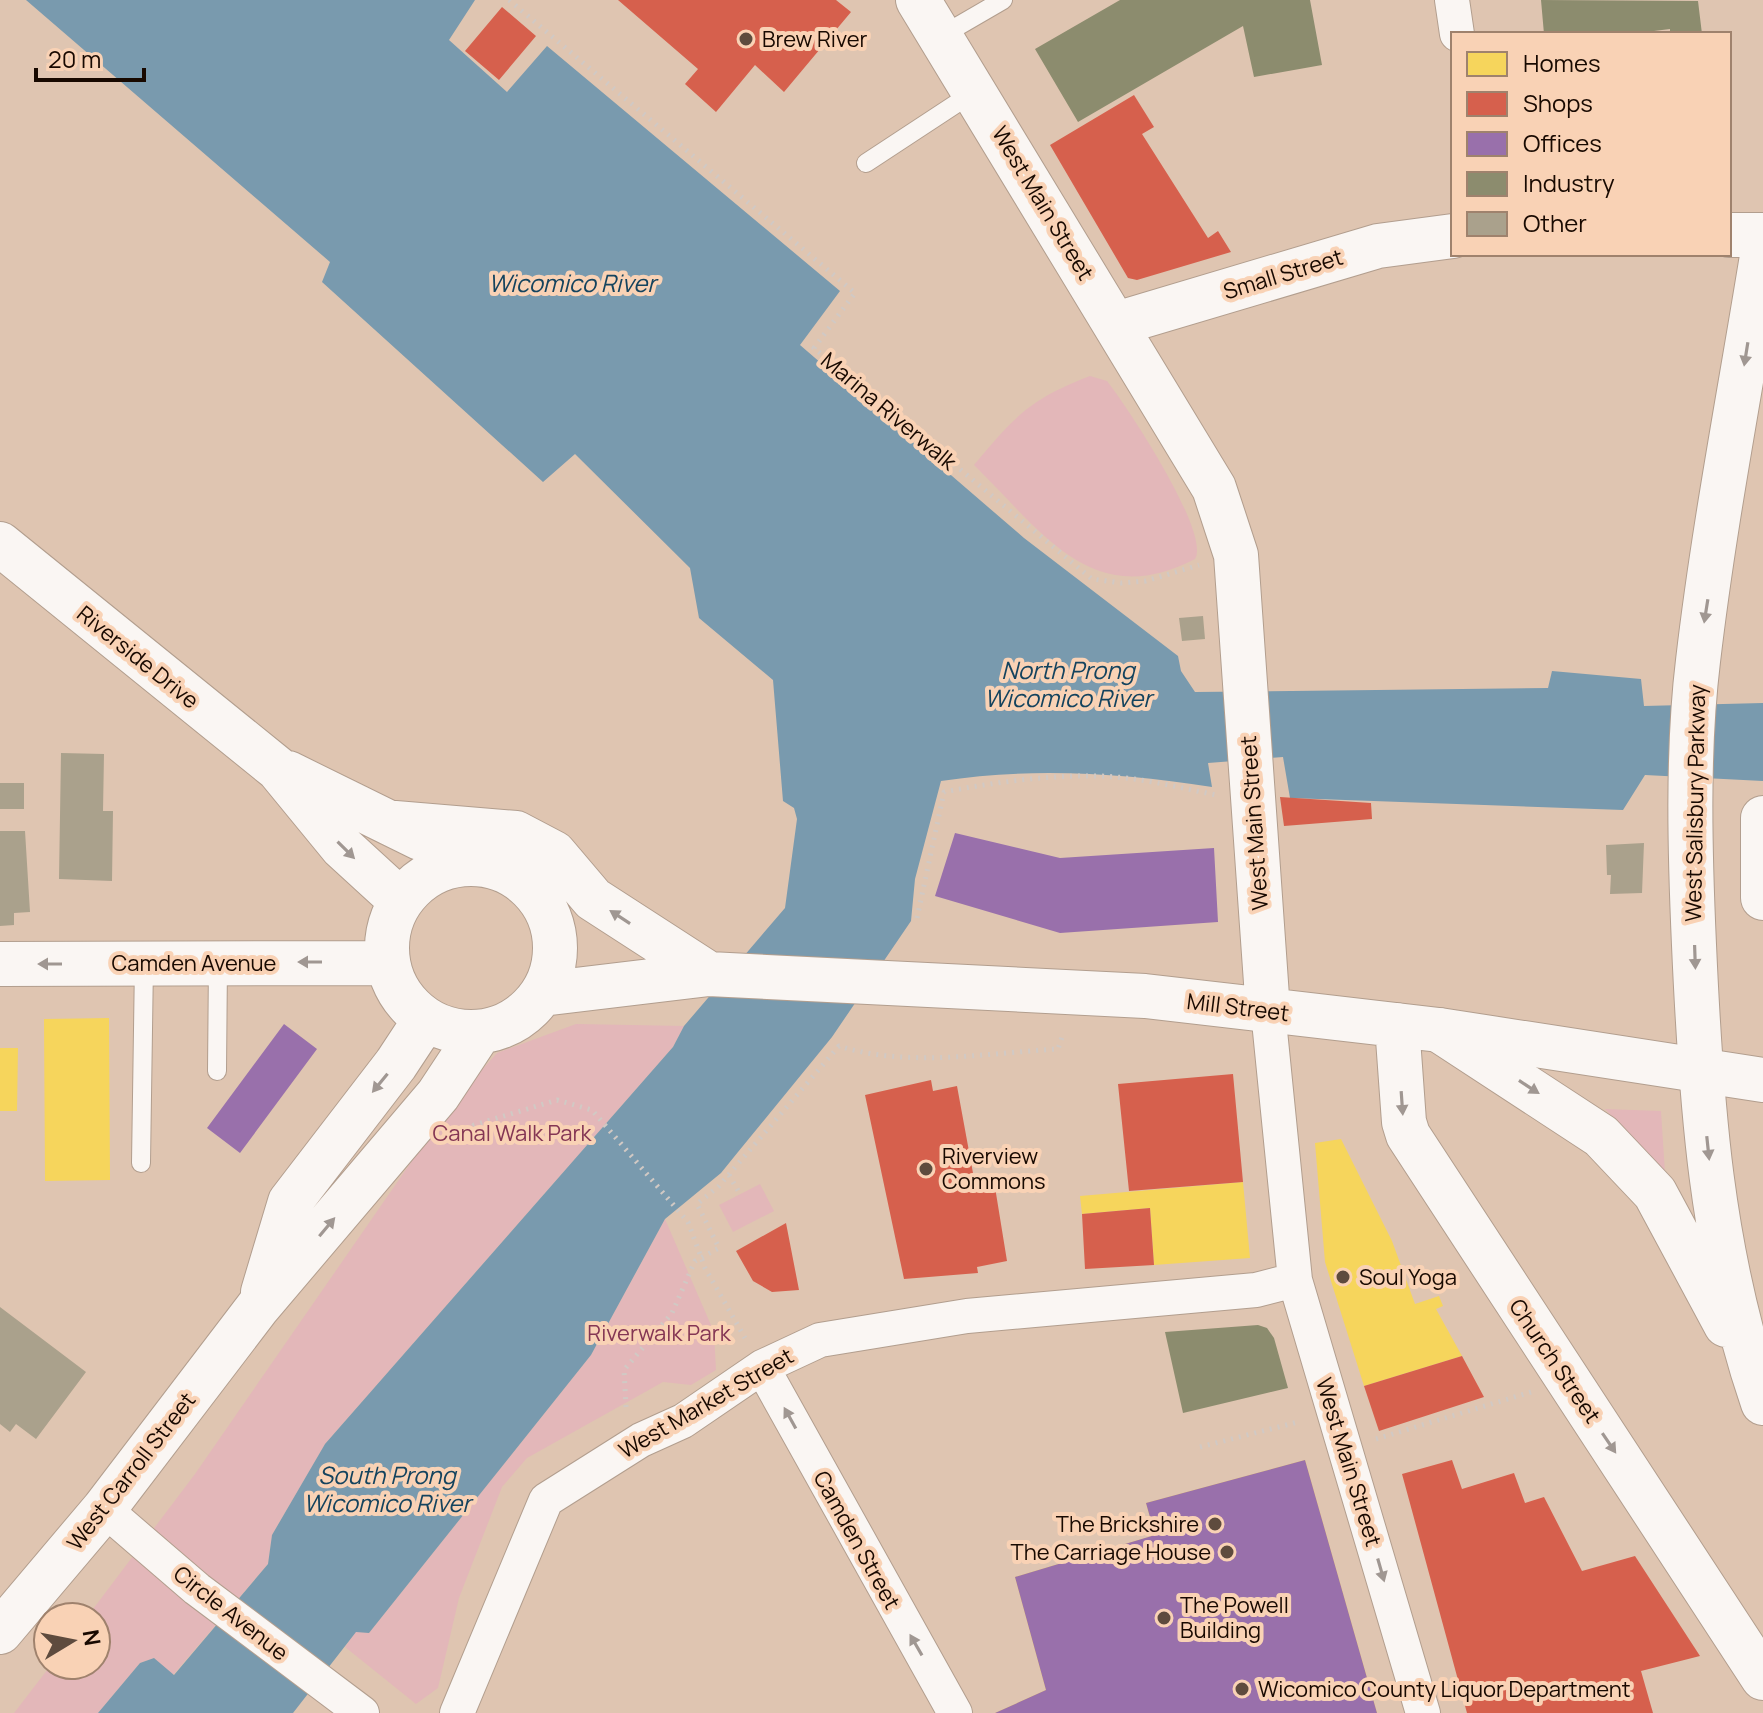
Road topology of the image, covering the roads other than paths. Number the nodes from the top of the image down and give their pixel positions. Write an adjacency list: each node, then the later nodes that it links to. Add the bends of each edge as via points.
1 (918, 0): 5 (main road, West Main Street)
2 (1003, 0): 5 (lane)
3 (1452, 0): 4 (street)
4 (1457, 32)
5 (941, 36): 6 (main road, West Main Street)
6 (974, 92): 7 (lane); 12 (main road, West Main Street)
7 (866, 163)
8 (1731, 235): 9 (main road)
9 (1763, 235)
10 (1451, 236): 12 (main road, Small Street, via 1378,246)
11 (1763, 250): 32 (main road, West Salisbury Parkway, one-way to 32, via 1697,664 1690,851)
12 (1116, 324): 27 (main road, West Main Street, via 1214,488 1236,555 1244,684 1234,784)
13 (0, 544): 14 (main road, Riverside Drive)
14 (278, 769): 16 (main road, Riverside Drive); 20 (main road, Riverside Drive, one-way to 20, via 342,847)
15 (1763, 818): 19 (main road)
16 (395, 823): 17 (main road, Riverside Drive); 25 (main road, one-way to 16, via 593,899 554,853 516,833)
17 (463, 864): 18 (main road, via 488,865); 20 (main road, via 428,876)
18 (531, 889): 25 (main road, Mill Street, via 611,948); 26 (main road, via 547,913 555,939 553,968)
19 (1762, 890)
20 (401, 901): 23 (main road, via 386,941)
21 (144, 963): 22 (main road, Camden Avenue); 24 (main road, Camden Avenue, one-way to 24); 35 (lane)
22 (218, 963): 23 (main road, Camden Avenue, one-way to 22); 33 (lane)
23 (388, 963): 28 (main road, via 401,995)
24 (0, 964)
25 (718, 974): 26 (main road, Mill Street); 27 (main road, Mill Street, via 1145,996)
26 (542, 994): 31 (main road, via 504,1027)
27 (1268, 1011): 29 (main road, Mill Street); 36 (street, West Main Street)
28 (425, 1020): 31 (main road, via 451,1031); 37 (main road, West Carroll Street, one-way to 37, via 290,1202)
29 (1397, 1025): 30 (main road, Mill Street); 42 (main road, Church Street, one-way to 42, via 1408,1135)
30 (1439, 1030): 32 (main road, Mill Street); 39 (main road, one-way to 39, via 1601,1136 1655,1193)
31 (479, 1033): 37 (main road, West Carroll Street, one-way to 31, via 438,1095)
32 (1700, 1070): 34 (main road, Mill Street); 39 (main road, West Salisbury Parkway, one-way to 39, via 1715,1219)
33 (217, 1071)
34 (1763, 1080)
35 (141, 1163)
36 (1295, 1280): 38 (street, West Market Street, via 1256,1290 967,1316 834,1337); 46 (street, West Main Street, one-way to 46)
37 (258, 1307): 40 (main road, West Carroll Street)
38 (762, 1367): 44 (street, West Market Street, via 683,1421 641,1440 546,1500); 45 (street, Camden Street, one-way to 38)
39 (1757, 1385)
40 (104, 1509): 41 (main road, West Carroll Street); 43 (street, Circle Avenue, via 197,1589)
41 (9, 1613)
42 (1763, 1678)
43 (356, 1709)
44 (457, 1713)
45 (955, 1713)
46 (1423, 1713)

